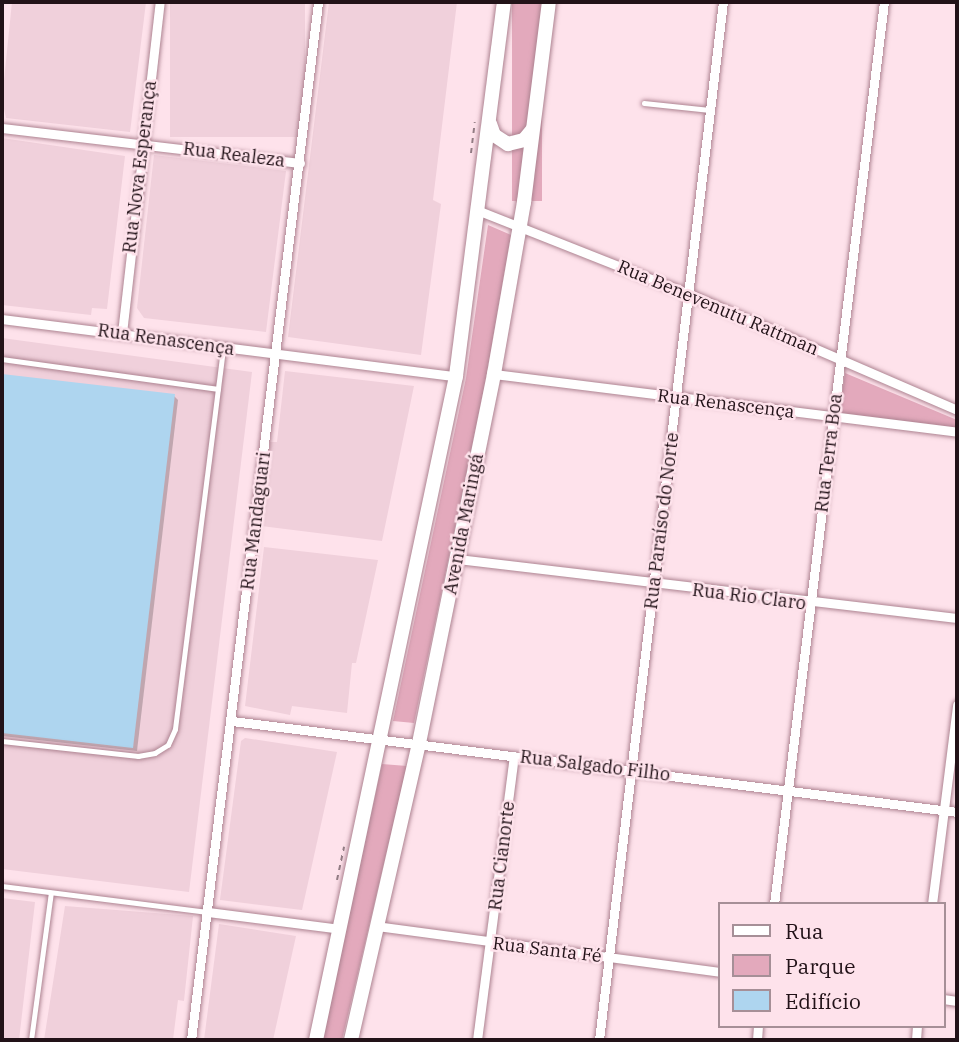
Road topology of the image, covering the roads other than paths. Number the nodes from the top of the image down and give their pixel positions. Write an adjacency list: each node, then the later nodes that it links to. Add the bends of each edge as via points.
1 (160, 2): 12 (street, Rua Nova Esperança)
2 (318, 2): 13 (street, Rua Mandaguari)
3 (504, 2): 9 (main road, Avenida Maringá)
4 (549, 2): 10 (main road, Avenida Maringá)
5 (723, 2): 8 (street, Rua Paraíso do Norte)
6 (884, 2): 22 (street, Rua Terra Boa)
7 (644, 103): 8 (lane)
8 (710, 110): 16 (street, Rua Paraíso do Norte)
9 (485, 118): 10 (main road, via 494,135 508,144 524,140); 14 (main road, Avenida Maringá)
10 (534, 126): 15 (main road, Avenida Maringá)
11 (2, 128): 12 (street, Rua Realeza)
12 (143, 144): 13 (street, Rua Realeza); 18 (street, Rua Nova Esperança)
13 (300, 163): 20 (street, Rua Mandaguari)
14 (477, 210): 15 (street, Rua Benevenutu Rattman); 24 (main road, Avenida Maringá)
15 (521, 225): 16 (street, Rua Benevenutu Rattman); 23 (main road, Avenida Maringá)
16 (689, 294): 22 (street, Rua Benevenutu Rattman); 26 (street, Rua Paraíso do Norte)
17 (2, 319): 18 (street, Rua Renascença)
18 (122, 333): 19 (street, Rua Renascença)
19 (223, 347): 20 (street, Rua Renascença); 25 (lane)
20 (275, 354): 24 (street, Rua Renascença); 35 (street, Rua Mandaguari)
21 (2, 359): 25 (lane)
22 (841, 360): 27 (street, Rua Benevenutu Rattman); 28 (street, Rua Terra Boa)
23 (494, 374): 26 (street, Rua Renascença); 30 (main road, Avenida Maringá)
24 (456, 376): 36 (main road, Avenida Maringá)
25 (218, 389): 37 (lane, via 175,729 168,744 155,753 138,756)
26 (677, 398): 28 (street, Rua Renascença); 31 (street, Rua Paraíso do Norte)
27 (957, 410)
28 (834, 417): 29 (street, Rua Renascença); 32 (street, Rua Terra Boa)
29 (957, 432)
30 (458, 559): 31 (street, Rua Rio Claro); 38 (main road, Avenida Maringá)
31 (654, 585): 32 (street, Rua Rio Claro); 40 (street, Rua Paraíso do Norte)
32 (811, 604): 33 (street, Rua Rio Claro); 41 (street, Rua Terra Boa)
33 (957, 618)
34 (957, 705): 42 (street)
35 (232, 721): 36 (street, Rua Salgado Filho); 48 (street, Rua Mandaguari)
36 (382, 740): 38 (street, Rua Salgado Filho); 50 (main road, Avenida Maringá)
37 (2, 741)
38 (419, 743): 39 (street, Rua Salgado Filho); 49 (main road, Avenida Maringá)
39 (514, 756): 40 (street, Rua Salgado Filho); 51 (street, Rua Cianorte)
40 (631, 769): 41 (street, Rua Salgado Filho); 52 (street, Rua Paraíso do Norte)
41 (788, 790): 42 (street, Rua Salgado Filho); 46 (street, Rua Terra Boa)
42 (943, 811): 43 (street, Rua Salgado Filho); 47 (street)
43 (957, 812)
44 (2, 886): 45 (lane)
45 (51, 893): 48 (lane); 54 (lane)
46 (774, 902)
47 (932, 902)
48 (208, 912): 50 (street); 55 (street, Rua Mandaguari)
49 (376, 926): 51 (street, Rua Santa Fé); 57 (main road, Avenida Maringá)
50 (341, 929): 56 (main road, Avenida Maringá)
51 (492, 943): 52 (street, Rua Santa Fé); 58 (street, Rua Cianorte)
52 (609, 958): 53 (street, Rua Santa Fé); 59 (street, Rua Paraíso do Norte)
53 (718, 972)
54 (31, 1040)
55 (191, 1040)
56 (316, 1040)
57 (351, 1040)
58 (477, 1040)
59 (599, 1040)

